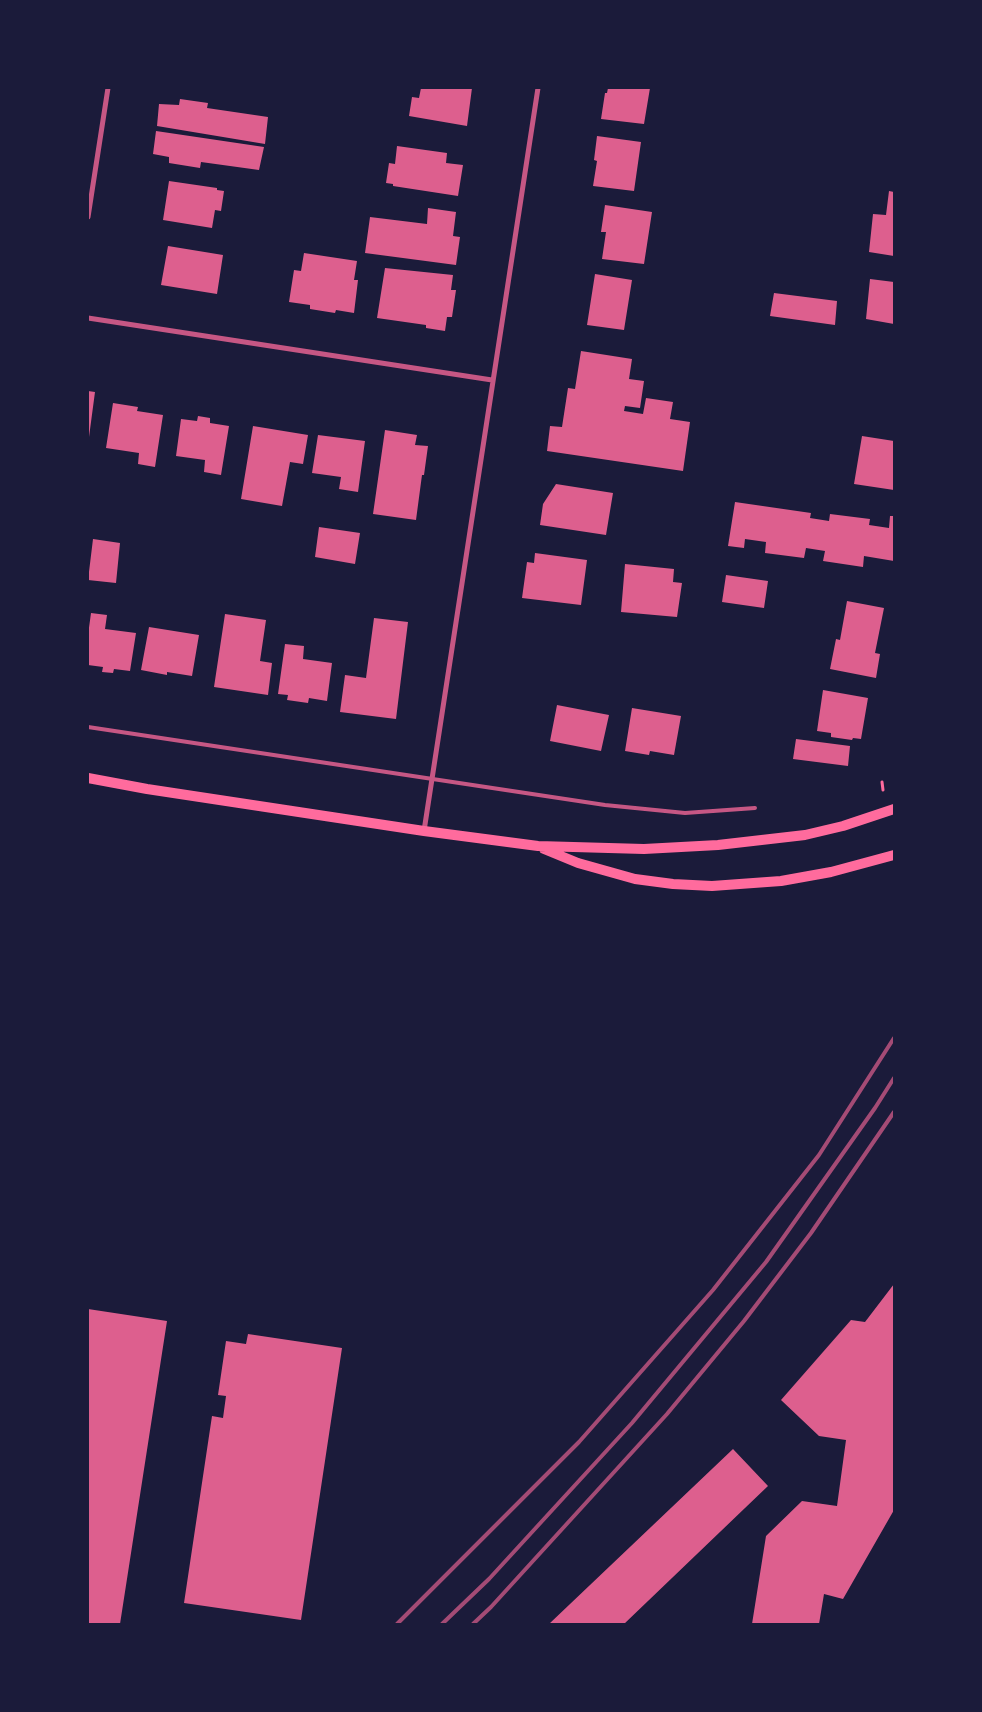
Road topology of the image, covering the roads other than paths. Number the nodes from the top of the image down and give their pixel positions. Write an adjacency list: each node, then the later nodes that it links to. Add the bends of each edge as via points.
1 (108, 88): 3 (street)
2 (538, 88): 5 (street)
3 (88, 217)
4 (88, 318): 5 (street)
5 (492, 380): 8 (street)
6 (88, 727): 8 (lane)
7 (88, 778): 11 (main road)
8 (430, 779): 9 (lane, via 605,806 686,813); 11 (street)
9 (755, 808)
10 (894, 809): 12 (main road, via 805,835 718,845 644,849)
11 (424, 831): 12 (main road)
12 (538, 846): 13 (main road, via 578,863 635,879 712,886 789,880)
13 (894, 855)

